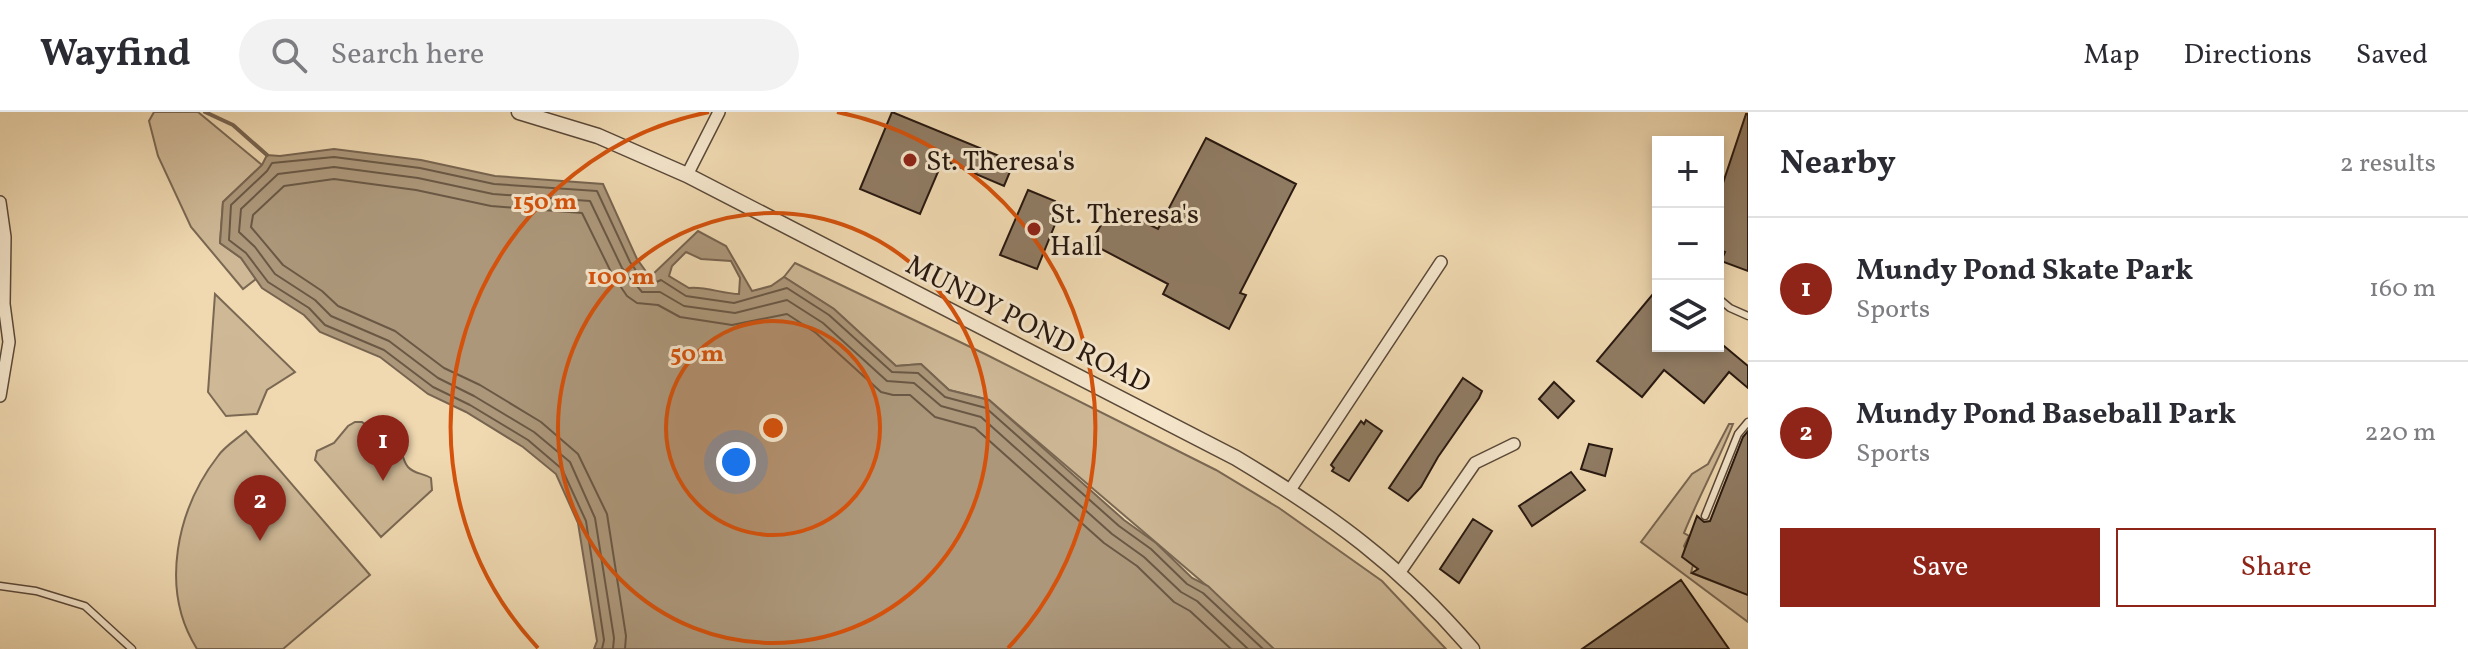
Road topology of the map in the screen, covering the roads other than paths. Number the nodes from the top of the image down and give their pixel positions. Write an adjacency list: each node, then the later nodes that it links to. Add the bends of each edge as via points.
1 (519, 112): 3 (street, MUNDY POND ROAD, via 598,136)
2 (719, 112): 3 (street)
3 (687, 175): 12 (street, MUNDY POND ROAD)
4 (0, 202): 8 (street)
5 (1441, 262): 12 (street)
6 (1724, 303): 7 (lane)
7 (1748, 316)
8 (4, 341): 9 (street)
9 (0, 396)
10 (1748, 422): 13 (lane, via 1738,434)
11 (1514, 444): 14 (street, via 1475,463)
12 (1290, 490): 14 (street, MUNDY POND ROAD)
13 (1705, 516)
14 (1400, 572): 17 (street, MUNDY POND ROAD)
15 (0, 586): 16 (lane, via 85,606)
16 (132, 649)
17 (1472, 649)

